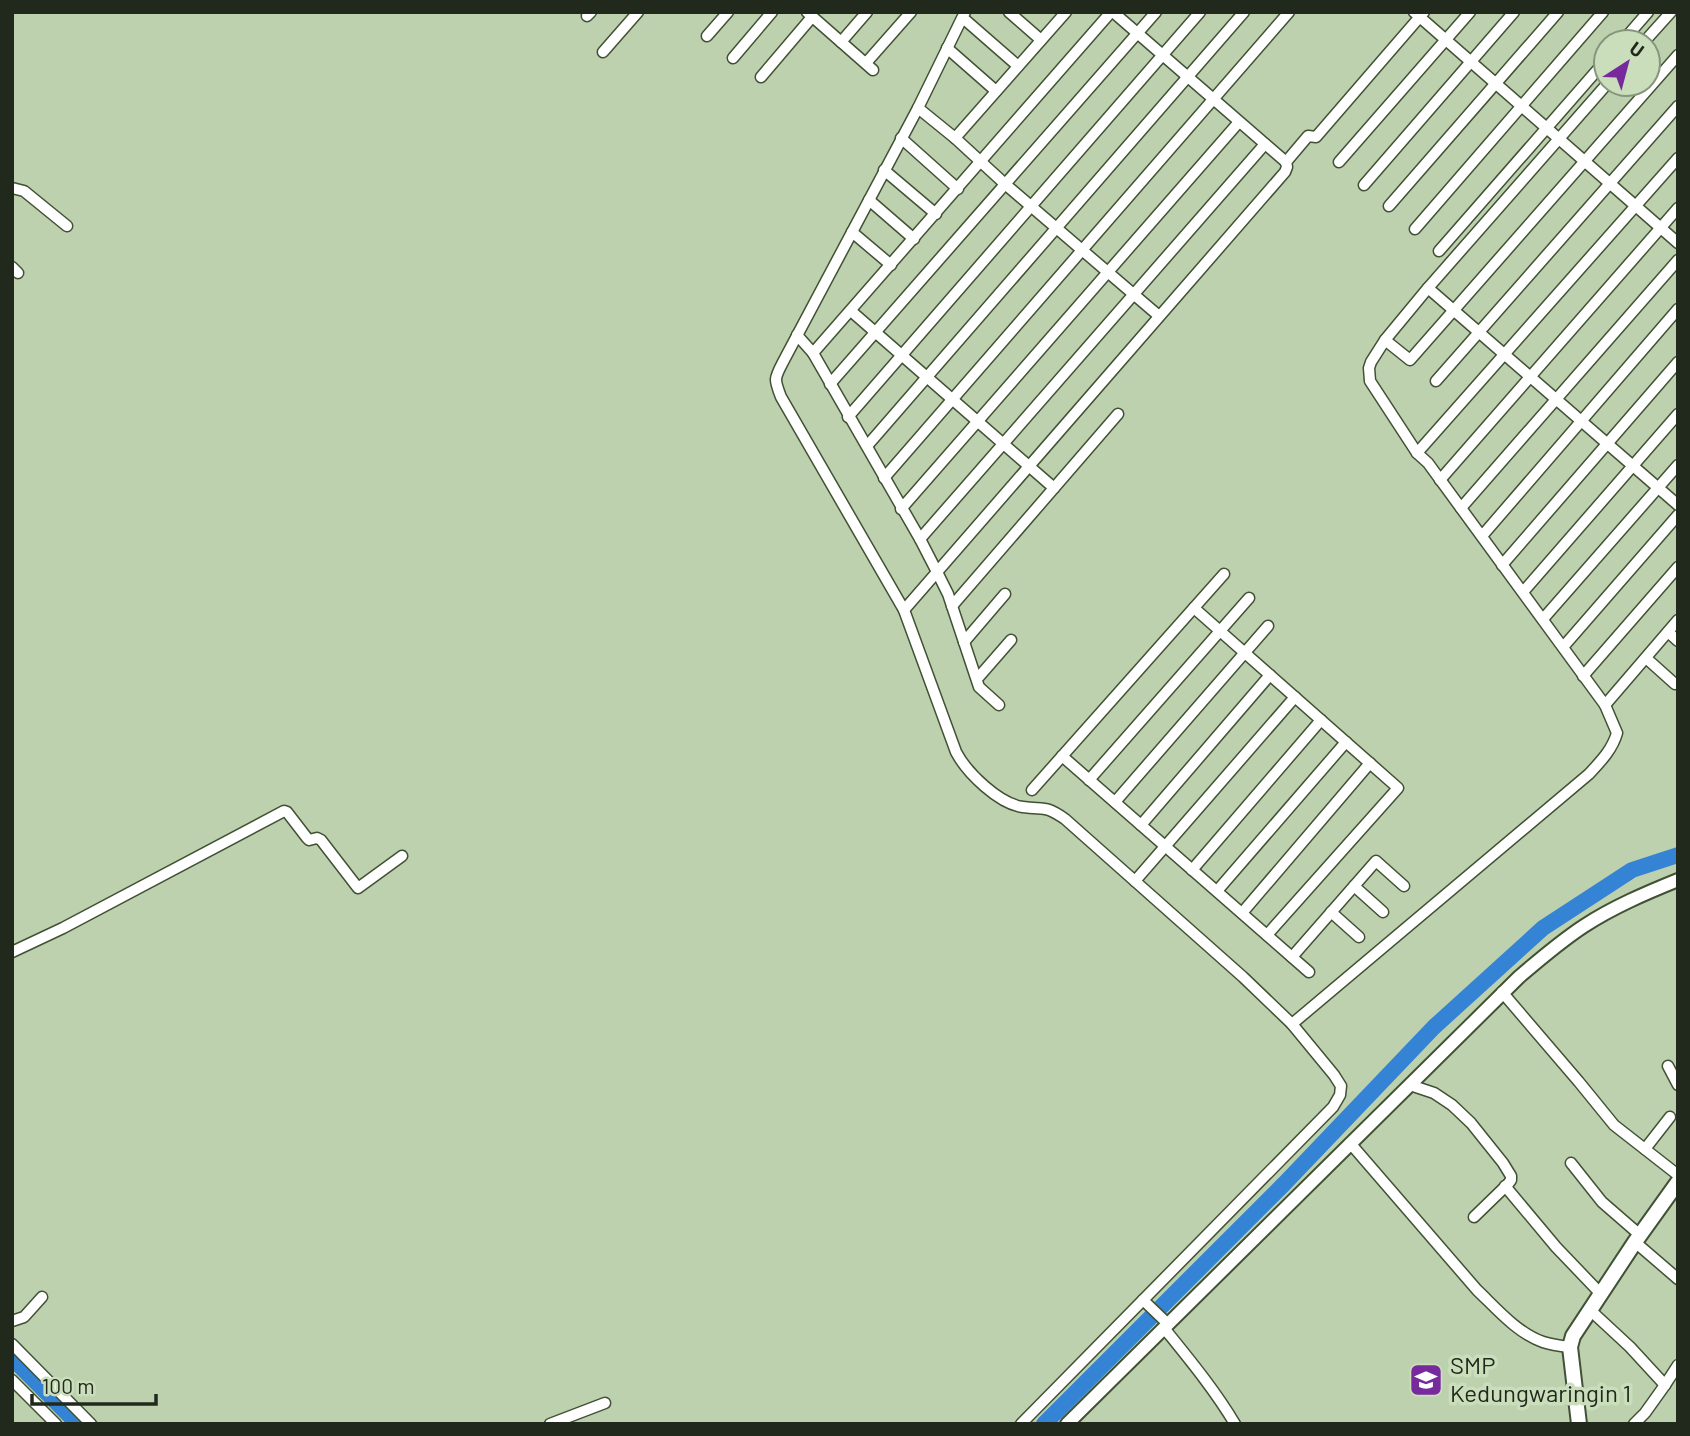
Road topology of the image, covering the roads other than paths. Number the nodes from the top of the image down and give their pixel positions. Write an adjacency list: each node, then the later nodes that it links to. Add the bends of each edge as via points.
1 (638, 12): 30 (street)
2 (727, 12): 25 (street)
3 (772, 12): 33 (street)
4 (867, 12): 28 (street)
5 (911, 12): 28 (street, via 870,67)
6 (1009, 12): 26 (street)
7 (1112, 12): 24 (street); 54 (street)
8 (1156, 12): 24 (street)
9 (1200, 12): 32 (street)
10 (1244, 12): 38 (street)
11 (1289, 12): 42 (street)
12 (1470, 12): 27 (street)
13 (1514, 12): 34 (street)
14 (1558, 12): 39 (street)
15 (1603, 12): 43 (street)
16 (1648, 12): 22 (street)
17 (1671, 12): 23 (street)
18 (1062, 13): 26 (street)
19 (1419, 14): 27 (street); 55 (street, via 1316,137 1308,136)
20 (814, 15): 28 (street); 37 (street)
21 (964, 15): 29 (street); 35 (street)
22 (1634, 28)
23 (1657, 28)
24 (1137, 34): 32 (street); 59 (street)
25 (707, 36)
26 (1041, 40): 35 (street)
27 (1446, 40): 34 (street); 56 (street)
28 (841, 42)
29 (947, 48): 40 (street); 45 (street)
30 (603, 52)
31 (1678, 55): 53 (street)
32 (1162, 56): 38 (street); 64 (street)
33 (733, 58)
34 (1471, 62): 39 (street); 60 (street)
35 (1018, 66): 40 (street)
36 (1592, 76): 47 (street)
37 (761, 77)
38 (1188, 78): 42 (street); 70 (street)
39 (1496, 84): 43 (street); 65 (street)
40 (996, 91): 49 (street)
41 (1595, 98): 50 (street)
42 (1213, 100): 46 (street); 76 (street)
43 (1521, 106): 47 (street); 72 (street)
44 (1678, 106): 58 (street)
45 (918, 108): 48 (street); 49 (street)
46 (1239, 122): 51 (street); 80 (street)
47 (1546, 128): 50 (street); 77 (street)
48 (901, 138): 57 (street); 62 (street)
49 (955, 138): 54 (street)
50 (1558, 139): 53 (street); 81 (street)
51 (1265, 144): 55 (street); 82 (street)
52 (1678, 158): 66 (street)
53 (1584, 161): 58 (street); 85 (street)
54 (981, 162): 59 (street); 62 (street)
55 (1286, 162): 86 (street, via 1285,172)
56 (1339, 162)
57 (884, 170): 63 (street); 68 (street)
58 (1609, 183): 66 (street); 88 (street)
59 (1005, 184): 64 (street); 87 (street)
60 (1364, 185)
61 (12, 188): 69 (street, via 24,191)
62 (958, 189): 68 (street)
63 (869, 200): 73 (street); 74 (street)
64 (1031, 206): 70 (street); 93 (street)
65 (1390, 206)
66 (1635, 206): 71 (street); 92 (street)
67 (1678, 208): 71 (street)
68 (936, 214): 74 (street)
69 (67, 226)
70 (1057, 228): 76 (street); 95 (street)
71 (1660, 228): 75 (street); 96 (street)
72 (1416, 229)
73 (852, 232): 79 (street); 89 (street)
74 (914, 239): 79 (street)
75 (1678, 243)
76 (1082, 250): 80 (street); 99 (street)
77 (1439, 251)
78 (1678, 260): 100 (street)
79 (891, 265): 84 (street)
80 (1108, 272): 82 (street); 104 (street)
81 (1428, 288): 85 (street); 90 (street)
82 (1134, 294): 86 (street); 106 (street)
83 (1678, 309): 105 (street)
84 (851, 311): 87 (street); 91 (street)
85 (1454, 311): 88 (street); 90 (street, via 1410,360)
86 (1159, 316): 111 (street)
87 (876, 332): 93 (street); 98 (street)
88 (1479, 332): 92 (street); 97 (street)
89 (797, 335): 91 (street); 132 (street, via 775,376 776,385)
90 (1385, 340): 109 (street, via 1371,362 1370,381)
91 (813, 353): 98 (street)
92 (1504, 354): 96 (street); 109 (street)
93 (902, 355): 95 (street); 103 (street)
94 (1678, 362): 107 (street)
95 (927, 377): 99 (street); 108 (street)
96 (1530, 377): 100 (street); 114 (street)
97 (1436, 381)
98 (830, 384): 103 (street)
99 (952, 399): 104 (street); 113 (street)
100 (1556, 399): 105 (street); 118 (street)
101 (1118, 414): 115 (street)
102 (1678, 414): 112 (street)
103 (848, 417): 108 (street)
104 (978, 421): 106 (street); 119 (street)
105 (1581, 421): 107 (street); 121 (street)
106 (1003, 443): 111 (street); 122 (street)
107 (1607, 444): 112 (street); 123 (street)
108 (867, 446): 113 (street)
109 (1416, 453): 114 (street)
110 (1678, 465): 116 (street)
111 (1029, 466): 115 (street); 125 (street)
112 (1632, 466): 116 (street); 127 (street)
113 (884, 478): 119 (street)
114 (1440, 481): 118 (street)
115 (1054, 488): 130 (street)
116 (1658, 488): 117 (street); 133 (street)
117 (1678, 505)
118 (1461, 508): 121 (street)
119 (901, 509): 122 (street)
120 (1678, 515): 141 (street)
121 (1482, 536): 123 (street)
122 (920, 539): 125 (street)
123 (1502, 565): 127 (street)
124 (1678, 567): 145 (street)
125 (937, 572): 130 (street); 132 (street)
126 (1224, 574): 131 (street)
127 (1523, 592): 133 (street)
128 (1005, 594): 140 (street)
129 (1249, 598): 136 (street)
130 (952, 606): 140 (street)
131 (1194, 608): 136 (street); 153 (street)
132 (904, 610): 163 (street, via 962,763 1009,803 1054,811)
133 (1543, 619): 141 (street)
134 (1678, 620): 137 (street)
135 (1268, 626): 142 (street)
136 (1220, 631): 142 (street); 155 (street)
137 (1668, 632): 139 (street); 143 (street)
138 (1010, 640): 146 (street)
139 (1678, 641)
140 (964, 642): 146 (street)
141 (1563, 646): 145 (street)
142 (1244, 653): 144 (street); 157 (street)
143 (1646, 658): 147 (street); 150 (street)
144 (1270, 676): 148 (street); 158 (street)
145 (1584, 676): 150 (street)
146 (976, 679): 149 (street)
147 (1675, 684)
148 (1295, 697): 151 (street); 159 (street)
149 (999, 705)
150 (1605, 705): 176 (street, via 1617,733 1613,746 1589,774)
151 (1321, 720): 152 (street); 161 (street)
152 (1346, 742): 154 (street); 166 (street)
153 (1062, 756): 155 (street); 156 (street)
154 (1370, 764): 169 (street); 170 (street, via 1398,788)
155 (1089, 780): 157 (street)
156 (1032, 790)
157 (1115, 802): 158 (street)
158 (1141, 825): 159 (street)
159 (1166, 846): 161 (street); 163 (street)
160 (402, 856): 172 (street, via 358,888 321,840 309,840 284,811)
161 (1192, 870): 166 (street)
162 (1678, 880): 175 (street, via 1586,925)
163 (1135, 881): 176 (street)
164 (1354, 886): 165 (street, via 1376,861); 167 (street); 168 (street)
165 (1404, 886)
166 (1217, 891): 169 (street)
167 (1331, 912): 171 (street); 173 (street)
168 (1382, 912)
169 (1242, 913): 170 (street)
170 (1267, 935): 173 (street)
171 (1359, 937)
172 (12, 952)
173 (1292, 957): 174 (street)
174 (1309, 972)
175 (1502, 992): 178 (street); 182 (street, via 1614,1125)
176 (1292, 1024): 192 (street, via 1341,1086 1334,1107)
177 (1668, 1066): 179 (street)
178 (1410, 1085): 181 (street); 186 (street, via 1434,1093 1471,1123 1511,1176)
179 (1678, 1085)
180 (1670, 1116): 182 (street)
181 (1350, 1143): 195 (street); 197 (street, via 1493,1306 1534,1338)
182 (1645, 1149): 184 (street)
183 (1572, 1163): 188 (street)
184 (1678, 1175)
185 (1678, 1182): 188 (main road)
186 (1505, 1186): 187 (street); 190 (street)
187 (1474, 1217)
188 (1637, 1238): 189 (street); 190 (main road)
189 (1678, 1279)
190 (1600, 1293): 193 (main road)
191 (42, 1297): 194 (street, via 23,1317)
192 (1146, 1303): 195 (street); 205 (street)
193 (1589, 1309): 197 (main road); 200 (street)
194 (12, 1321)
195 (1166, 1324): 206 (street); 207 (street)
196 (12, 1343): 202 (street)
197 (1570, 1347): 208 (main road)
198 (1678, 1365): 200 (street)
199 (12, 1380): 203 (street)
200 (1665, 1385): 209 (street)
201 (605, 1403): 204 (street)
202 (84, 1421)
203 (56, 1424)
204 (550, 1424)
205 (1021, 1424)
206 (1067, 1424)
207 (1235, 1424)
208 (1579, 1424)
209 (1634, 1424)

